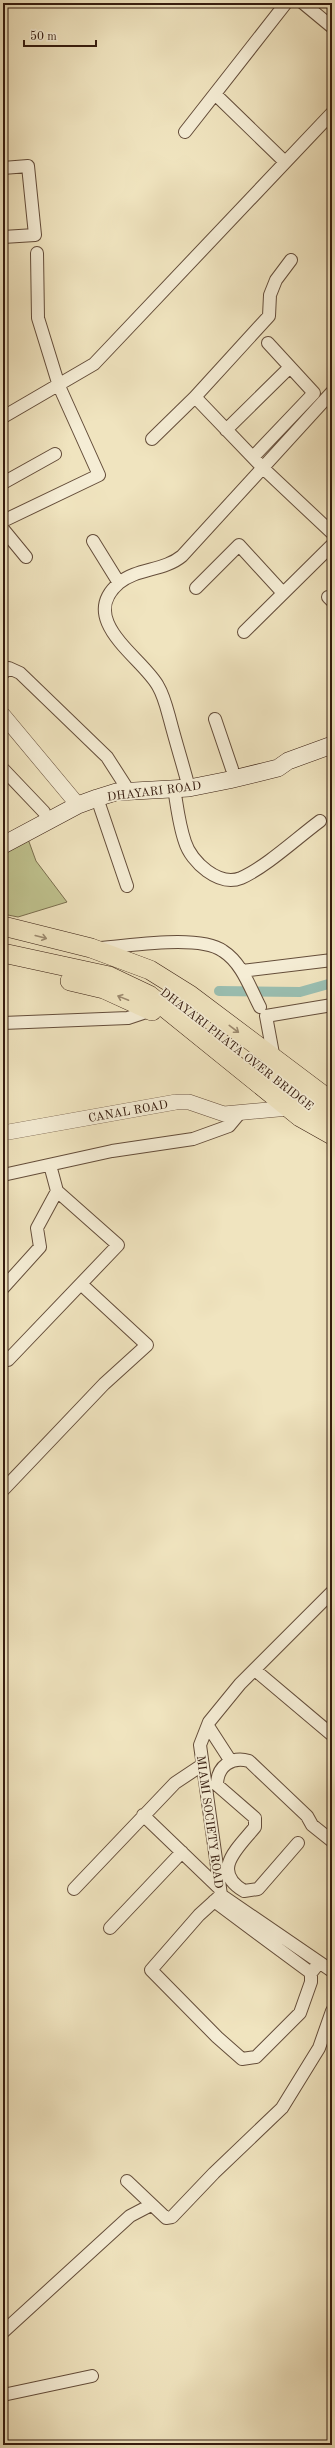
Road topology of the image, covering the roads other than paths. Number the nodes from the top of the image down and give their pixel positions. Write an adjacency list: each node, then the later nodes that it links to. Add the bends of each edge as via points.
1 (286, 3): 4 (street)
2 (303, 3): 3 (street)
3 (332, 27)
4 (216, 95): 6 (street); 7 (street)
5 (332, 114): 7 (street)
6 (185, 132)
7 (285, 162): 14 (street, via 94,364)
8 (3, 168): 9 (street, via 28,166 35,235)
9 (3, 237)
10 (37, 253): 14 (street, via 38,318)
11 (291, 260): 16 (street, via 276,280 270,295 269,316)
12 (268, 343): 13 (street)
13 (290, 367): 18 (street); 21 (street, via 314,394)
14 (58, 386): 17 (street); 24 (street, via 99,475)
15 (332, 392): 22 (street)
16 (194, 397): 18 (street); 19 (street)
17 (3, 417)
18 (226, 430): 21 (street)
19 (152, 439)
20 (56, 454): 23 (street)
21 (252, 457): 22 (street)
22 (263, 468): 26 (street); 30 (street, via 176,561 168,566 133,575)
23 (3, 483)
24 (3, 522)
25 (3, 529): 29 (street)
26 (332, 533)
27 (92, 541): 30 (street)
28 (332, 545): 32 (street)
29 (26, 557)
30 (119, 583): 42 (street, via 106,602 106,614 112,632 120,644 158,685)
31 (196, 588): 32 (street, via 239,545)
32 (283, 593): 33 (street)
33 (244, 632)
34 (3, 673): 41 (street, via 9,668 20,673 107,757)
35 (4, 718): 44 (street)
36 (215, 718): 40 (street)
37 (332, 745): 38 (main road, DHAYARI ROAD)
38 (288, 761): 40 (main road, DHAYARI ROAD, via 275,759); 42 (main road, DHAYARI ROAD, via 278,768)
39 (3, 769): 45 (street)
40 (232, 769): 42 (main road, DHAYARI ROAD)
41 (125, 784): 42 (main road, DHAYARI ROAD); 44 (main road, DHAYARI ROAD)
42 (183, 785): 43 (main road, DHAYARI ROAD, via 116,792); 46 (street, via 185,842 192,857 211,873 230,880 240,878 256,869)
43 (97, 798): 44 (main road, DHAYARI ROAD); 49 (street)
44 (75, 802): 45 (main road, DHAYARI ROAD); 48 (main road, DHAYARI ROAD)
45 (44, 812): 47 (main road, DHAYARI ROAD)
46 (320, 821)
47 (3, 833)
48 (3, 845)
49 (127, 886)
50 (3, 926): 54 (main road, one-way to 54)
51 (3, 942): 54 (main road, DHAYARI PHATA OVER BRIDGE)
52 (3, 953): 54 (main road, DHAYARI PHATA OVER BRIDGE)
53 (332, 960): 56 (street)
54 (88, 961): 56 (street, via 193,942 212,945 223,951); 61 (main road, one-way to 61, via 150,970 190,995); 62 (main road, DHAYARI PHATA OVER BRIDGE, via 109,976 149,995); 66 (main road, DHAYARI PHATA OVER BRIDGE, via 136,976 174,998 317,1112)
55 (3, 966): 58 (main road, one-way to 55, via 104,989)
56 (242, 971): 59 (street)
57 (330, 1007): 59 (street)
58 (152, 1010): 60 (street, via 128,1018); 62 (main road, via 250,1087)
59 (263, 1011): 61 (street)
60 (3, 1023)
61 (274, 1059): 63 (main road)
62 (272, 1093): 64 (main road, DHAYARI PHATA OVER BRIDGE)
63 (332, 1102)
64 (289, 1108): 65 (street, CANAL ROAD); 68 (main road, DHAYARI PHATA OVER BRIDGE)
65 (245, 1113): 67 (street, CANAL ROAD, via 224,1114 189,1102 176,1102); 69 (street, via 229,1126 194,1139 112,1151)
66 (332, 1120)
67 (3, 1133)
68 (332, 1135)
69 (50, 1165): 70 (street); 71 (street)
70 (3, 1175)
71 (57, 1191): 72 (street, via 118,1245); 73 (street, via 37,1228 40,1247)
72 (81, 1284): 74 (street, via 8,1360); 75 (street, via 147,1345 104,1384)
73 (3, 1288)
74 (3, 1355)
75 (3, 1490)
76 (332, 1592): 77 (street, MIAMI SOCIETY ROAD)
77 (255, 1670): 78 (street, MIAMI SOCIETY ROAD, via 240,1684); 79 (street)
78 (208, 1726): 80 (street); 81 (street, MIAMI SOCIETY ROAD, via 200,1745)
79 (332, 1735)
80 (230, 1760): 83 (street, via 240,1758 249,1761 308,1816 312,1825); 84 (street, via 217,1780 217,1785 255,1818 256,1822 255,1827 228,1862 227,1872 230,1880 244,1891 258,1889)
81 (202, 1765): 82 (street, via 175,1783); 87 (street, MIAMI SOCIETY ROAD)
82 (143, 1815): 85 (street); 86 (street)
83 (332, 1841)
84 (298, 1843)
85 (182, 1852): 87 (street); 88 (street)
86 (74, 1888)
87 (218, 1895): 89 (street, MIAMI SOCIETY ROAD); 92 (street, via 151,1970 242,2059 256,2057 300,2013 311,1982)
88 (110, 1928)
89 (262, 1930): 90 (street, MIAMI SOCIETY ROAD); 92 (street)
90 (319, 1962): 91 (street, MIAMI SOCIETY ROAD); 92 (street)
91 (332, 1971)
92 (311, 1973)
93 (332, 2011): 95 (street, via 319,2048 282,2108 172,2217 166,2218)
94 (127, 2181): 95 (street)
95 (151, 2205): 96 (street, via 130,2216)
96 (3, 2332)
97 (92, 2376): 98 (street)
98 (3, 2396)

